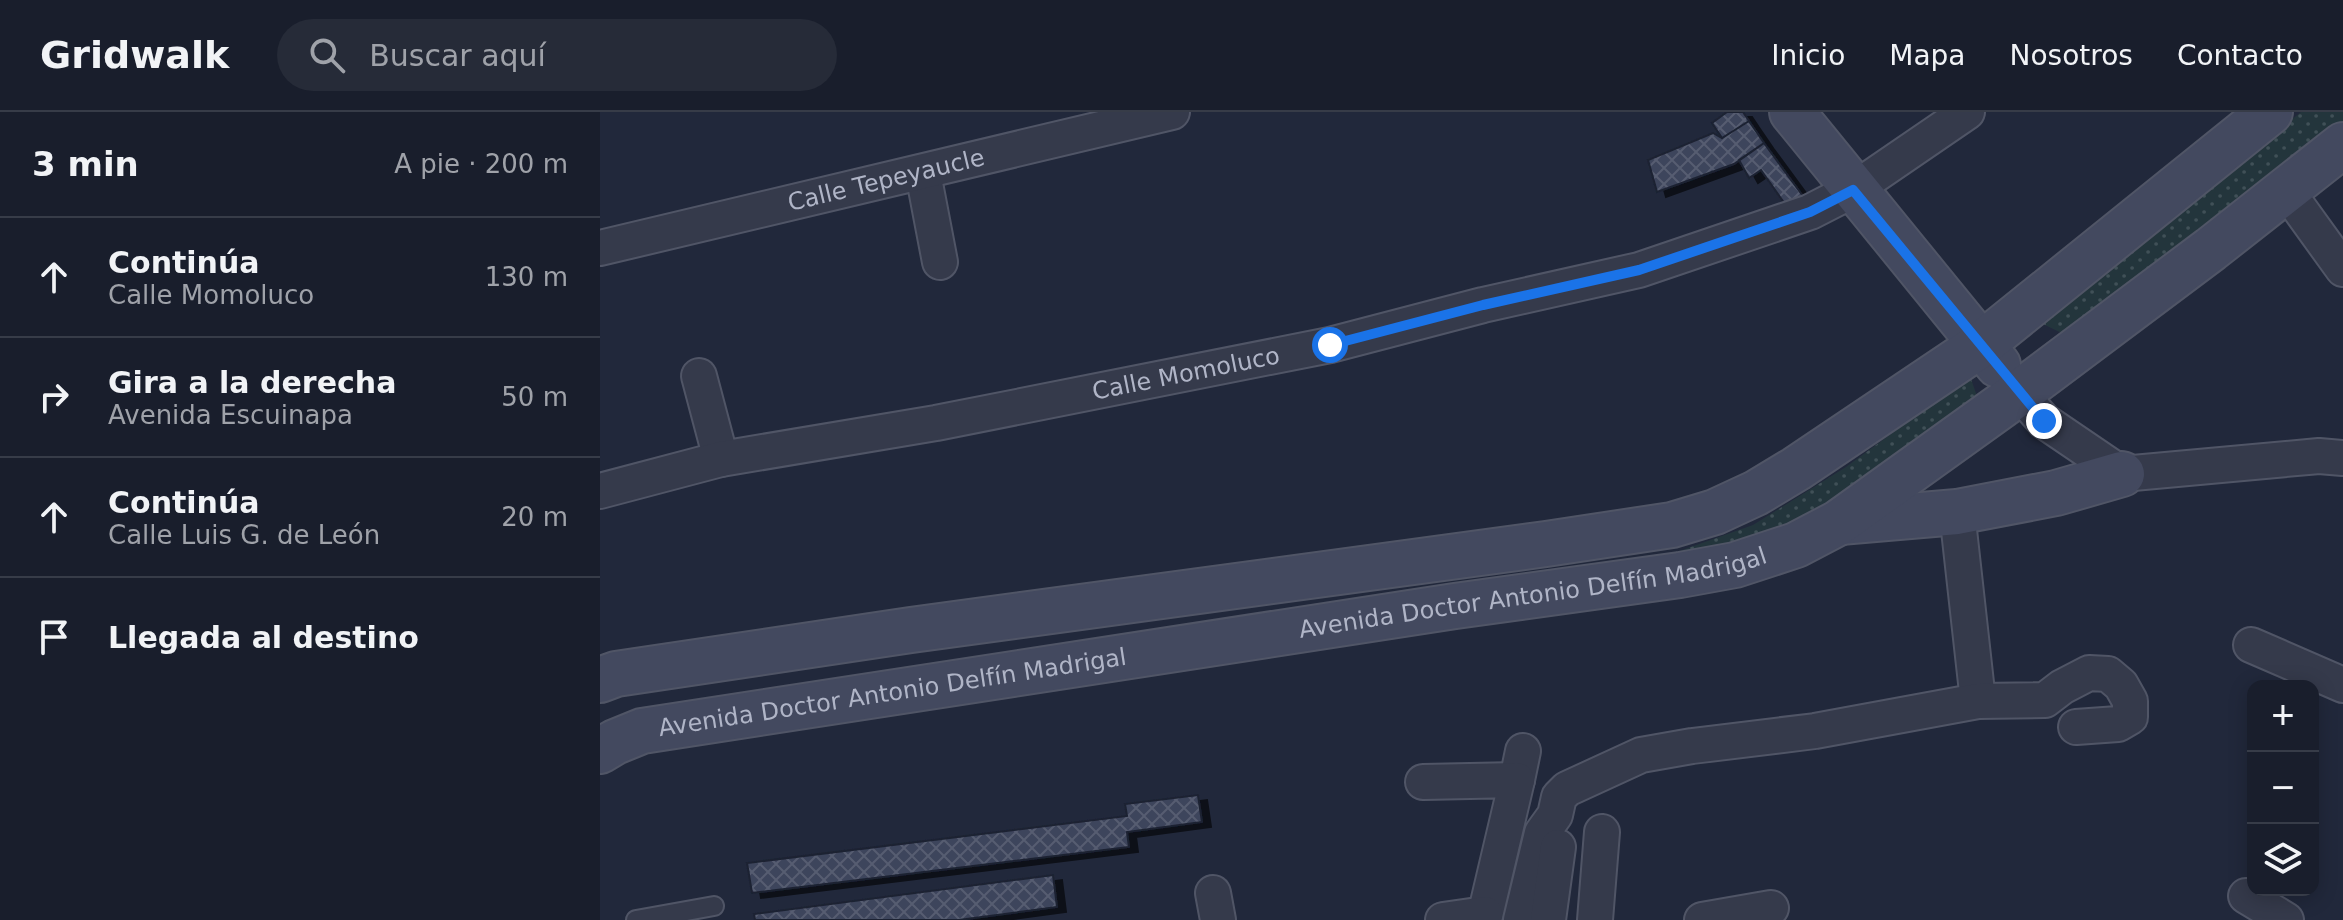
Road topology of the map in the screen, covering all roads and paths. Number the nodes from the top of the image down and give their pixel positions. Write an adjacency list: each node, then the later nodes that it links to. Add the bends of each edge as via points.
1 (1172, 112): 6 (street, Calle Tepeyaucle)
2 (1792, 112): 7 (main road)
3 (1967, 112): 7 (street, Calle Momoluco)
4 (2270, 112): 12 (main road, Avenida Doctor Antonio Delfín Madrigal)
5 (2343, 145): 8 (main road, Avenida Doctor Antonio Delfín Madrigal)
6 (923, 173): 9 (street, Calle Tepeyaucle); 10 (street)
7 (1853, 190): 12 (main road); 16 (street, Calle Momoluco, via 1810,212 1639,270 1330,345 936,423)
8 (2286, 190): 11 (street); 14 (main road, Avenida Doctor Antonio Delfín Madrigal)
9 (600, 248)
10 (940, 262)
11 (2343, 269)
12 (1982, 344): 14 (main road); 22 (main road, Avenida Doctor Antonio Delfín Madrigal, via 1756,493 1672,525 911,630)
13 (699, 376): 16 (street)
14 (2019, 393): 17 (street, via 2044,421); 19 (main road, Avenida Doctor Antonio Delfín Madrigal)
15 (2343, 458): 17 (street)
16 (721, 459): 18 (street, Calle Momoluco)
17 (2122, 474): 20 (main road)
18 (600, 491)
19 (1838, 523): 20 (main road); 26 (main road, Avenida Doctor Antonio Delfín Madrigal, via 1796,545 1735,565 642,731)
20 (1959, 531): 24 (street)
21 (2251, 645): 23 (street)
22 (600, 680)
23 (2343, 685)
24 (1978, 701): 25 (street, via 2045,700 2089,673 2108,674 2130,701 2130,717 2118,724); 28 (street, via 1641,755 1567,789)
25 (2076, 727)
26 (600, 751)
27 (1423, 782): 33 (street, via 1520,765)
28 (1555, 815): 36 (street, via 1542,833); 37 (street, via 1559,838)
29 (1602, 832): 38 (street)
30 (2246, 896): 40 (street)
31 (714, 906): 34 (lane)
32 (1771, 908): 39 (street)
33 (1485, 917): 35 (street)
34 (636, 920)
35 (1443, 920)
36 (1521, 920)
37 (1548, 920)
38 (1595, 920)
39 (1702, 920)
40 (2286, 920)

